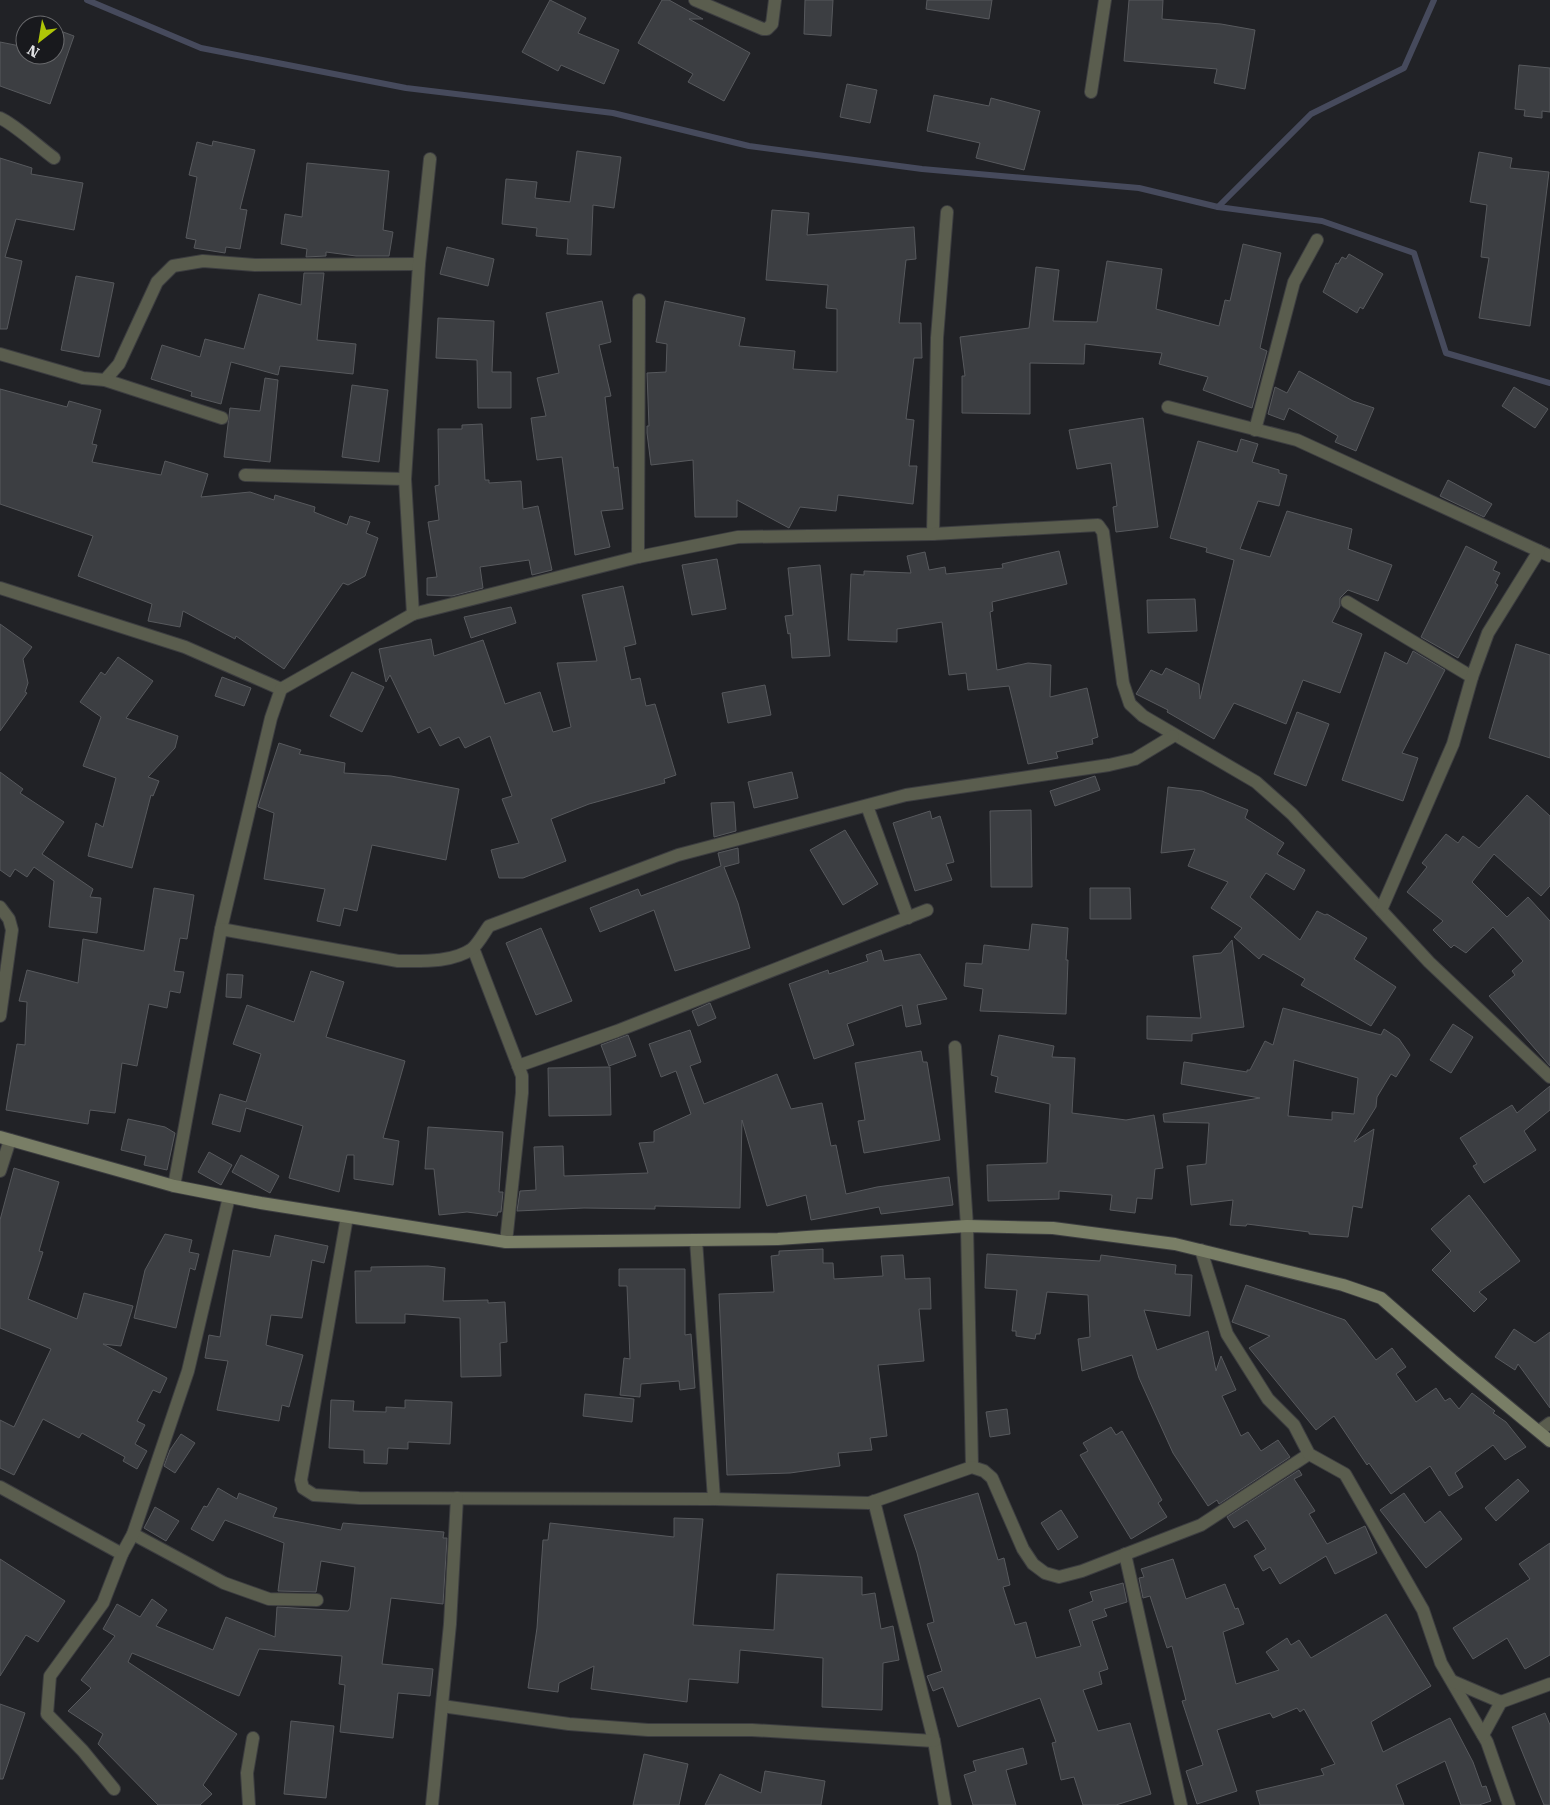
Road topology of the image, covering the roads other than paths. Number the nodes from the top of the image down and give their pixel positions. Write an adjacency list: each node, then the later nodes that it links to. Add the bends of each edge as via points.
1 (695, 0): 2 (street, via 767,29 772,24)
2 (775, 0)
3 (1104, 0): 4 (street)
4 (1091, 92)
5 (0, 118): 6 (street)
6 (54, 158)
7 (430, 159): 10 (street)
8 (948, 212): 19 (street, via 937,338)
9 (1317, 240): 16 (street, via 1294,282)
10 (419, 264): 13 (street, via 255,265 203,261 173,266 157,282 119,364); 18 (street)
11 (640, 300): 21 (street)
12 (0, 354): 13 (street, via 83,378)
13 (105, 380): 15 (street)
14 (1168, 407): 16 (street)
15 (222, 418)
16 (1255, 430): 20 (street, via 1298,440)
17 (245, 474): 18 (street)
18 (405, 480): 24 (street)
19 (933, 534): 21 (street, via 738,537); 27 (street, via 1093,524 1102,528 1122,683 1130,704)
20 (1545, 554): 25 (street, via 1488,633)
21 (638, 556): 24 (street)
22 (0, 588): 26 (street, via 185,647)
23 (1347, 602): 25 (street)
24 (413, 614): 26 (street)
25 (1472, 677): 31 (street, via 1453,744)
26 (281, 689): 33 (street)
27 (1173, 736): 28 (street, via 1135,759 1109,765 952,787); 31 (street, via 1211,754 1256,782 1292,814)
28 (867, 806): 32 (street); 34 (street, via 678,855 489,926)
29 (0, 906): 35 (street, via 10,919 12,930)
30 (927, 910): 32 (street)
31 (1381, 910): 38 (street, via 1430,962)
32 (908, 918): 37 (street)
33 (221, 929): 34 (street, via 398,961 425,962 451,958); 41 (street)
34 (473, 948): 37 (street)
35 (0, 1016)
36 (955, 1047): 44 (street)
37 (518, 1066): 46 (street, via 522,1093)
38 (1550, 1077)
39 (5, 1138): 40 (street); 41 (street)
40 (0, 1171)
41 (174, 1186): 42 (street)
42 (228, 1197): 43 (street); 57 (street, via 188,1371)
43 (347, 1217): 46 (street); 54 (street, via 301,1480 303,1488 323,1496)
44 (967, 1226): 45 (street, via 778,1239); 47 (street, via 1053,1228); 52 (street)
45 (696, 1240): 46 (street); 55 (street)
46 (506, 1242)
47 (1201, 1250): 49 (street, via 1343,1285 1381,1298); 51 (street, via 1227,1334 1268,1399 1294,1425)
48 (1550, 1423): 49 (street)
49 (1539, 1431): 50 (street)
50 (1550, 1441)
51 (1309, 1454): 59 (street, via 1201,1525); 61 (street, via 1345,1474 1423,1610 1441,1663)
52 (972, 1467): 56 (street); 59 (street, via 992,1478 1023,1549 1044,1573 1059,1577)
53 (0, 1487): 58 (street)
54 (457, 1498): 55 (street); 64 (street)
55 (714, 1499): 56 (street)
56 (874, 1501): 67 (street)
57 (133, 1534): 58 (street); 60 (street, via 233,1587 268,1599)
58 (122, 1554): 68 (street, via 103,1603 50,1676 48,1714)
59 (1125, 1554): 72 (street)
60 (317, 1600)
61 (1452, 1681): 63 (street); 65 (street)
62 (1550, 1684): 63 (street)
63 (1501, 1702): 65 (street)
64 (442, 1706): 67 (street, via 589,1726 648,1730 752,1730); 70 (street)
65 (1483, 1735): 73 (street)
66 (253, 1738): 69 (street, via 247,1773)
67 (934, 1741): 71 (street)
68 (114, 1789)
69 (249, 1805)
70 (432, 1805)
71 (945, 1805)
72 (1181, 1805)
73 (1509, 1805)

